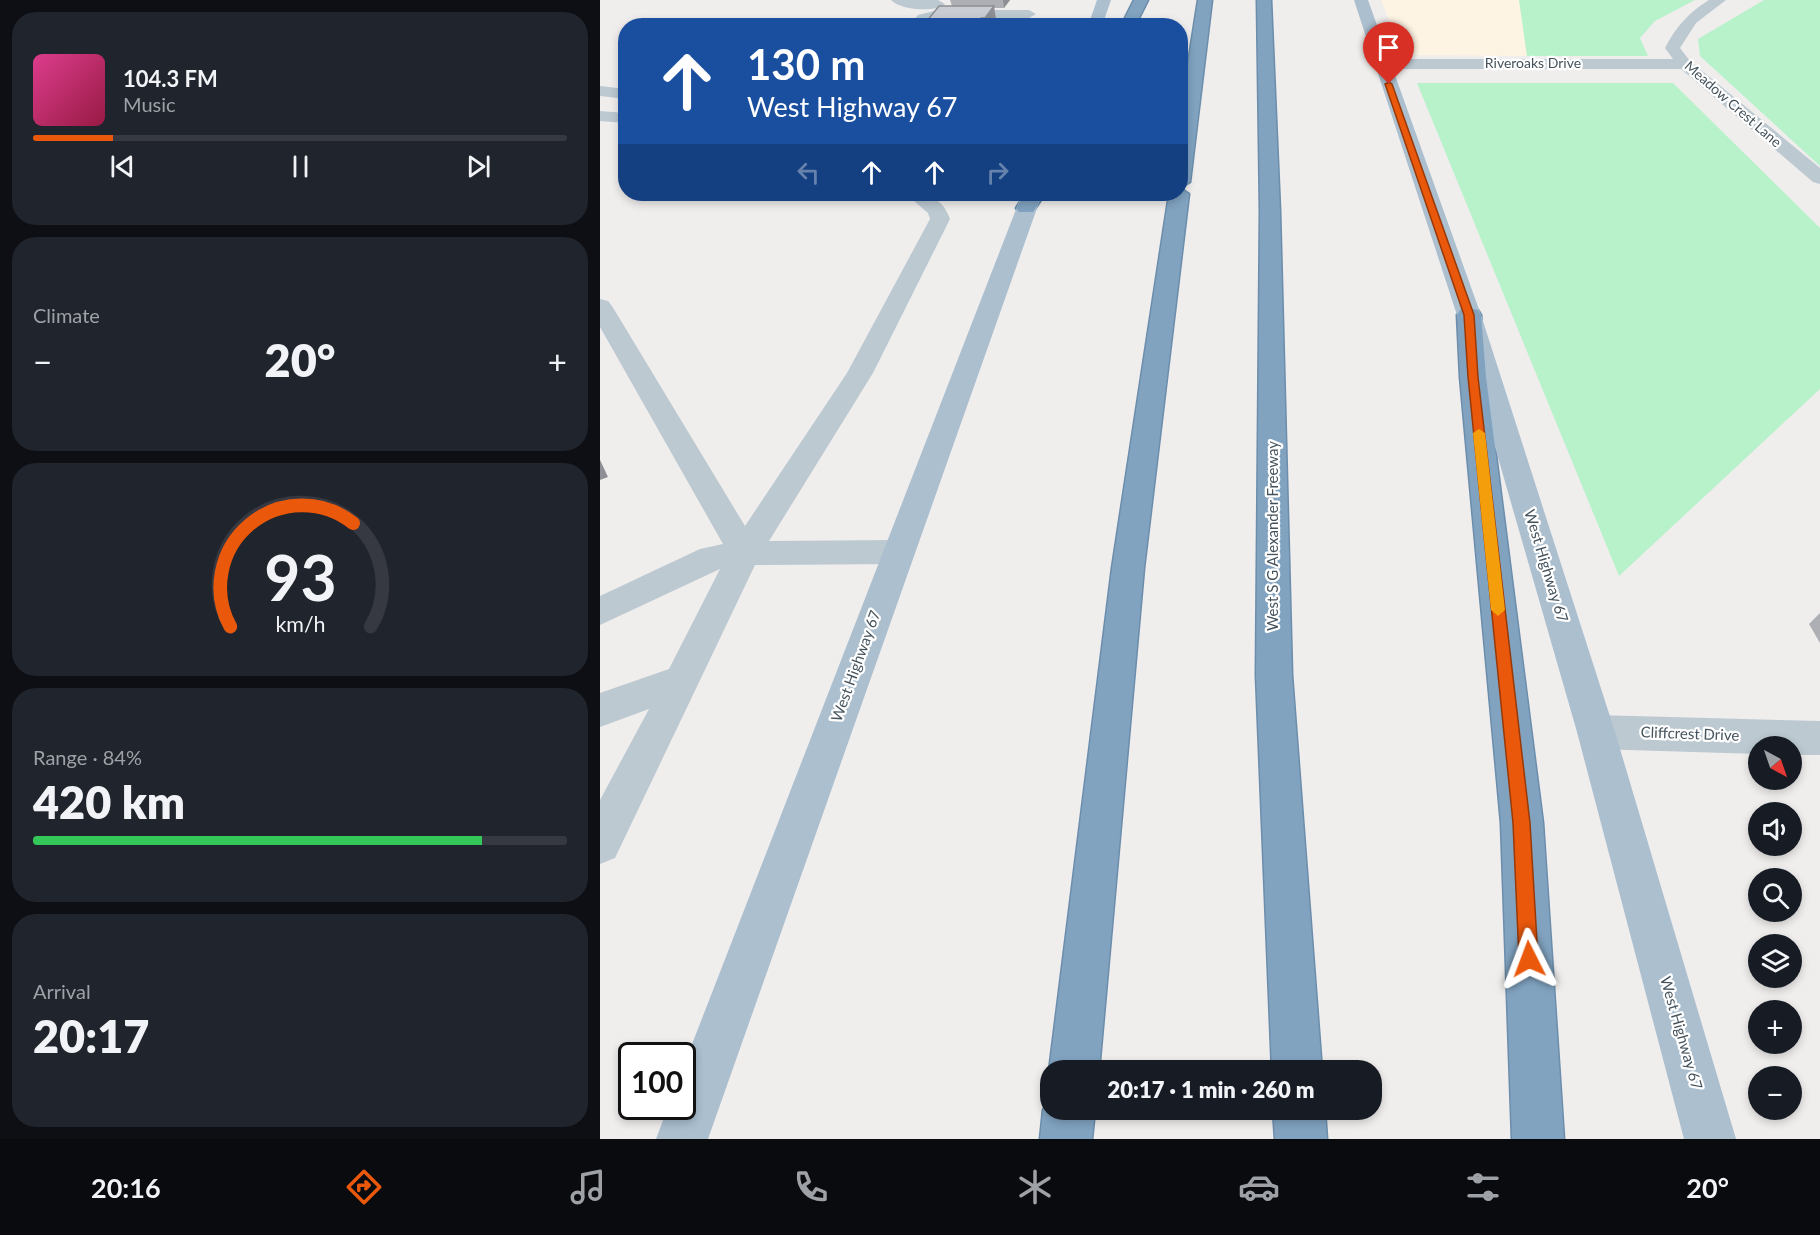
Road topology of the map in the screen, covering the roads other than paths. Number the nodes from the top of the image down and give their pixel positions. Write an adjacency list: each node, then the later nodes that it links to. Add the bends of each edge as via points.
1 (898, 0): 8 (street)
2 (1104, 0): 12 (main road)
3 (1141, 0): 13 (highway)
4 (1205, 0): 20 (highway)
5 (1264, 0): 36 (highway, West S G Alexander Freeway, via 1274,675)
6 (1361, 0): 14 (main road, West Highway 67)
7 (1719, 0): 15 (street, Meadow Crest Lane, via 1678,34 1672,48)
8 (938, 4)
9 (998, 4): 10 (street)
10 (1031, 11): 11 (street, via 938,14)
11 (923, 18)
12 (1098, 18)
13 (1132, 18)
14 (1382, 63): 15 (street, Riveroaks Drive); 26 (main road, West Highway 67)
15 (1685, 64): 21 (street, Meadow Crest Lane)
16 (600, 91): 17 (street)
17 (618, 93)
18 (600, 116): 19 (street)
19 (618, 117)
20 (1188, 124)
21 (1820, 178)
22 (925, 201): 28 (street, via 937,210 940,219 860,373)
23 (1030, 201): 27 (main road, West Highway 67)
24 (1178, 201): 35 (highway, via 1128,568)
25 (600, 306): 28 (street)
26 (1469, 315): 32 (main road, West Highway 67); 42 (highway, via 1522,823)
27 (898, 552): 28 (street); 39 (main road, West Highway 67)
28 (744, 553): 29 (street, via 712,558); 30 (street)
29 (600, 611)
30 (683, 680): 31 (street); 34 (street)
31 (600, 710)
32 (1596, 732): 33 (street, Cliffcrest Drive); 43 (main road, West Highway 67)
33 (1820, 738)
34 (600, 843)
35 (1075, 1060)
36 (1296, 1060)
37 (1068, 1120): 40 (highway)
38 (1300, 1120): 41 (highway)
39 (682, 1139)
40 (1066, 1139)
41 (1301, 1139)
42 (1538, 1139)
43 (1710, 1139)

